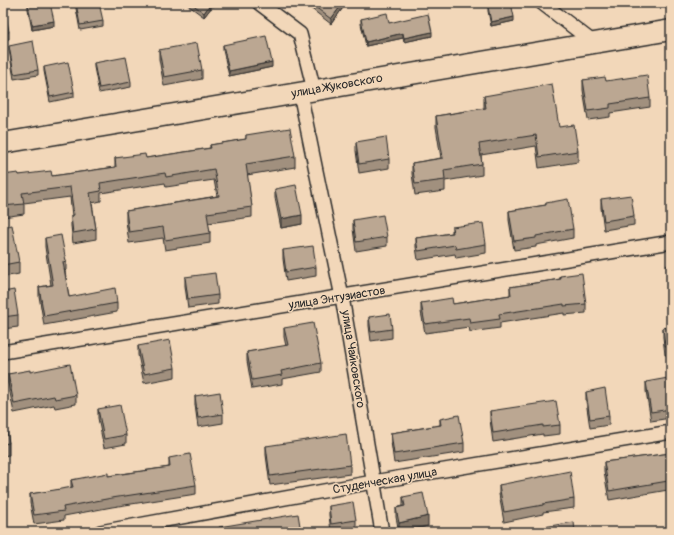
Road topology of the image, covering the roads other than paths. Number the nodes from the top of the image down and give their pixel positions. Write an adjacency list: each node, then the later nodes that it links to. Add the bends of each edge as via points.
1 (259, 3): 5 (street, улица Чайковского, via 300,34)
2 (542, 3): 4 (street)
3 (671, 30): 4 (main road, улица Жуковского)
4 (594, 43): 5 (main road, улица Жуковского)
5 (307, 91): 6 (main road, улица Жуковского); 8 (street, улица Чайковского)
6 (3, 144)
7 (671, 242): 8 (street, улица Энтузиастов)
8 (342, 297): 9 (street, улица Энтузиастов); 11 (street, улица Чайковского)
9 (3, 352)
10 (671, 432): 11 (street, Студенческая улица)
11 (373, 482): 12 (street, Студенческая улица); 13 (street, улица Чайковского)
12 (100, 532)
13 (382, 532)

